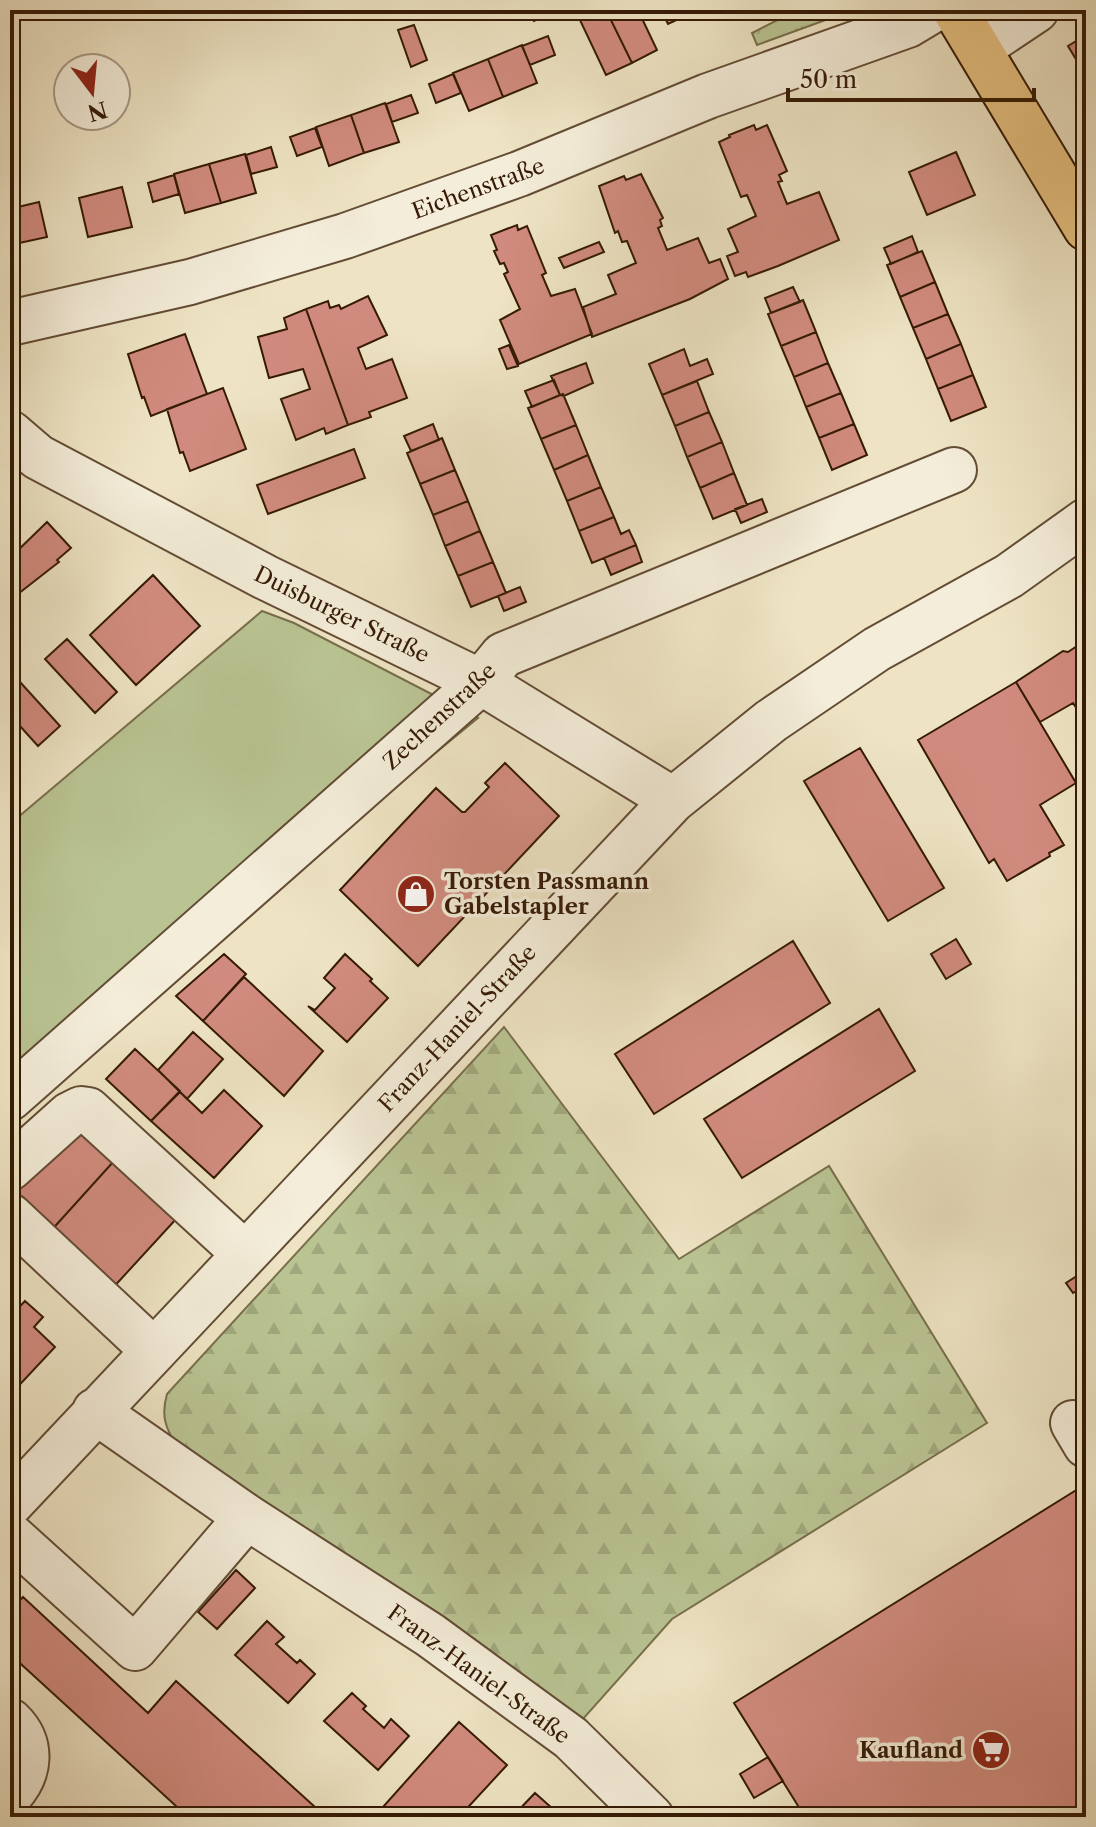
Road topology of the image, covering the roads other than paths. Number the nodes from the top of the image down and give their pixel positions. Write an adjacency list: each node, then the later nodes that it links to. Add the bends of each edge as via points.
1 (933, 10): 6 (street, Eichenstraße, via 908,25 345,236 190,282)
2 (955, 10): 4 (main road)
3 (1036, 10): 4 (street)
4 (979, 48): 5 (main road)
5 (1086, 228)
6 (10, 323)
7 (10, 433): 12 (street, Duisburger Straße, via 38,457 265,577)
8 (954, 470): 12 (street, Zechenstraße, via 503,655)
9 (1086, 521): 11 (street, Franz-Haniel-Straße)
10 (1086, 552): 11 (street, Franz-Haniel-Straße)
11 (1009, 576): 13 (street, Franz-Haniel-Straße, via 877,649 771,721)
12 (481, 682): 13 (street, Duisburger Straße); 14 (street, Zechenstraße)
13 (673, 800): 17 (street, Franz-Haniel-Straße)
14 (10, 1098)
15 (10, 1168): 17 (street, via 69,1115 88,1110)
16 (10, 1216): 18 (street)
17 (244, 1253): 18 (street, Franz-Haniel-Straße)
18 (153, 1350): 19 (street, Franz-Haniel-Straße)
19 (95, 1411): 20 (street, Franz-Haniel-Straße); 21 (street, Franz-Haniel-Straße)
20 (10, 1504)
21 (247, 1517): 22 (street, via 135,1648); 25 (street, Franz-Haniel-Straße, via 430,1635 571,1738)
22 (10, 1535)
23 (10, 1721): 24 (street, via 27,1744 26,1768)
24 (10, 1795)
25 (651, 1817)

